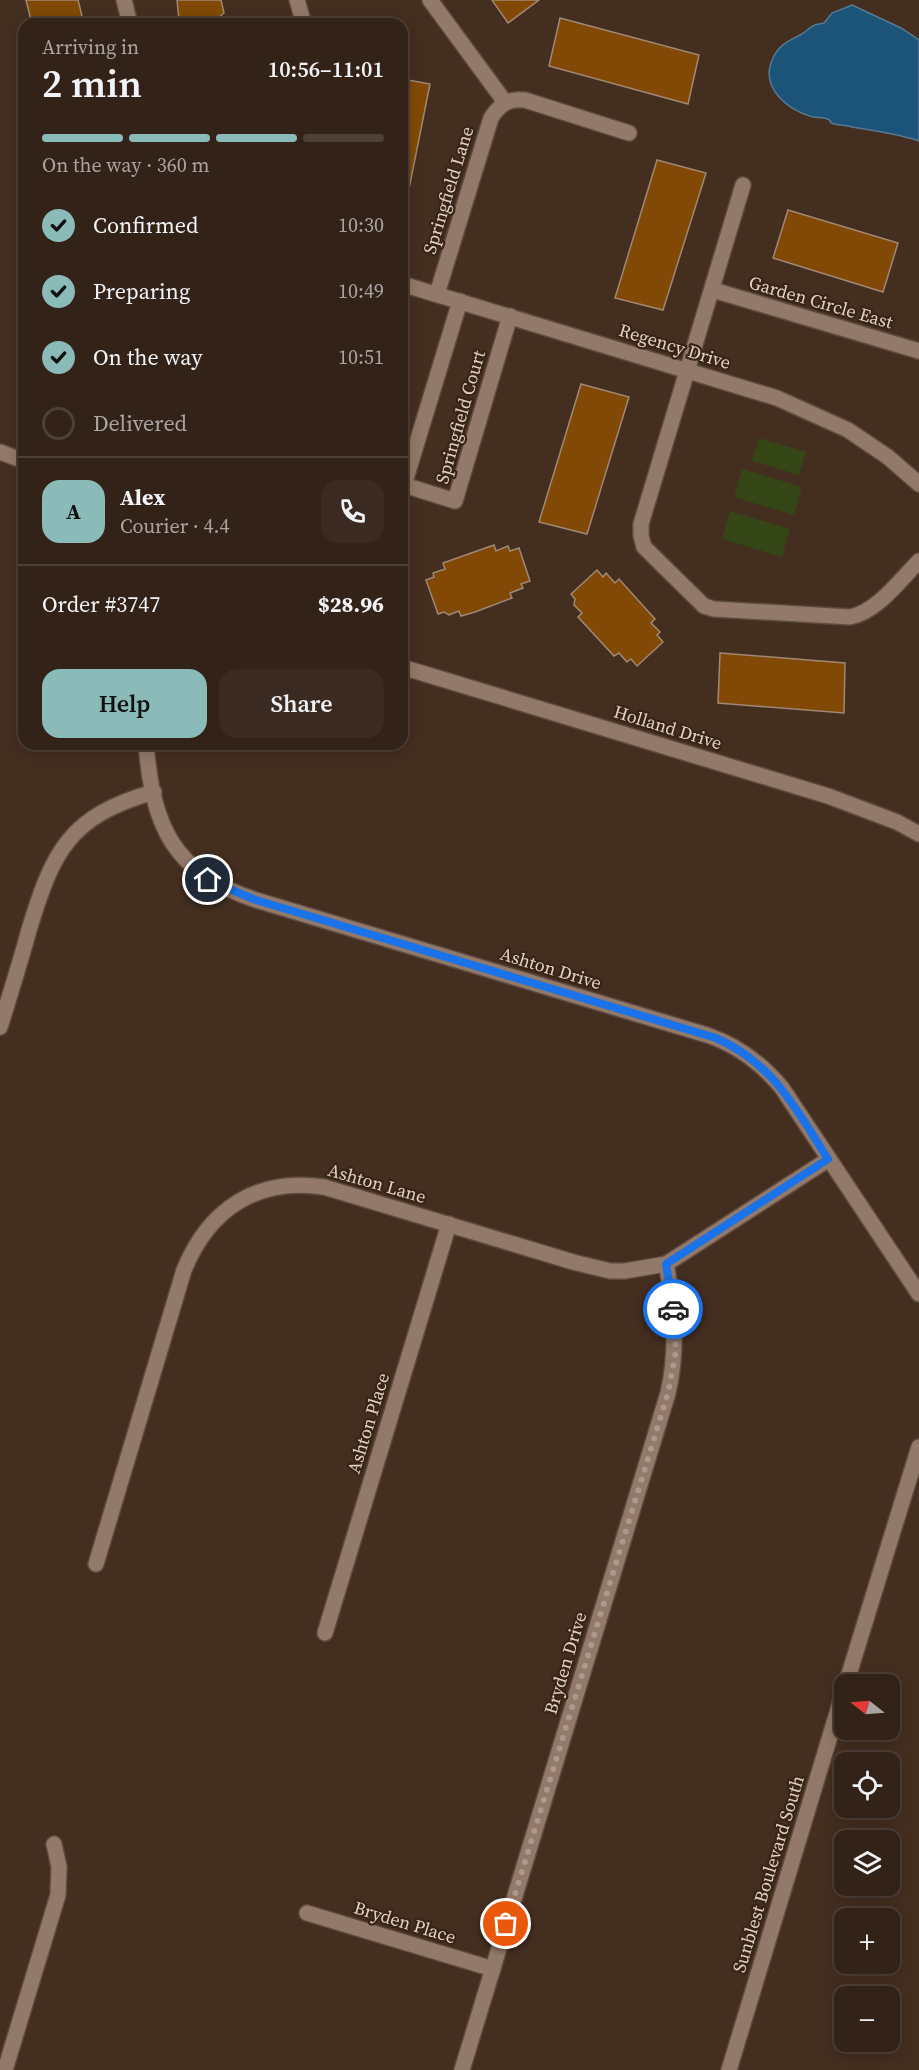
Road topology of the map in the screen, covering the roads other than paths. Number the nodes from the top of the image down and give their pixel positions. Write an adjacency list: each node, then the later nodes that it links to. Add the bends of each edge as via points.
1 (124, 0): 4 (street)
2 (297, 0): 5 (street)
3 (430, 0): 6 (street)
4 (128, 18)
5 (302, 18)
6 (505, 102): 7 (street, via 525,100); 11 (street, Springfield Lane, via 491,118)
7 (629, 133)
8 (743, 184): 10 (street)
9 (408, 286): 11 (street, Regency Drive)
10 (713, 290): 14 (street, Garden Circle East); 15 (street)
11 (437, 294): 12 (street, Regency Drive)
12 (460, 301): 13 (street, Regency Drive); 18 (street, Springfield Court)
13 (510, 316): 15 (street, Regency Drive); 20 (street, Springfield Court, via 456,501)
14 (919, 351)
15 (688, 370): 19 (street, Regency Drive, via 824,417 888,457); 21 (street, via 641,524 641,536 644,547 696,600 714,609 862,615)
16 (0, 452): 17 (street)
17 (18, 459)
18 (408, 472)
19 (919, 484)
20 (408, 486)
21 (919, 561)
22 (408, 669): 25 (street, Holland Drive, via 828,796)
23 (147, 750): 24 (street, Ashton Drive)
24 (154, 792): 26 (street, via 105,809 77,831 60,853 42,889); 27 (street, Ashton Drive, via 173,845 199,874 218,886 728,1044 773,1077)
25 (919, 834)
26 (0, 1028)
27 (828, 1159): 29 (street, Ashton Lane); 30 (street, Ashton Drive)
28 (449, 1224): 29 (street, Ashton Lane, via 610,1271); 32 (street, Ashton Lane, via 336,1190 303,1185 257,1192 236,1202 214,1220 184,1270); 33 (street, Ashton Place)
29 (666, 1264): 38 (street, Bryden Drive, via 676,1351 668,1393)
30 (919, 1294)
31 (919, 1447): 34 (street)
32 (96, 1564)
33 (325, 1633)
34 (849, 1674)
35 (834, 1723): 41 (street, Sunblest Boulevard South)
36 (54, 1844): 39 (street, via 59,1867 58,1895)
37 (307, 1913): 38 (street, Bryden Place)
38 (492, 1969): 40 (street, Bryden Drive)
39 (5, 2070)
40 (462, 2070)
41 (729, 2070)

